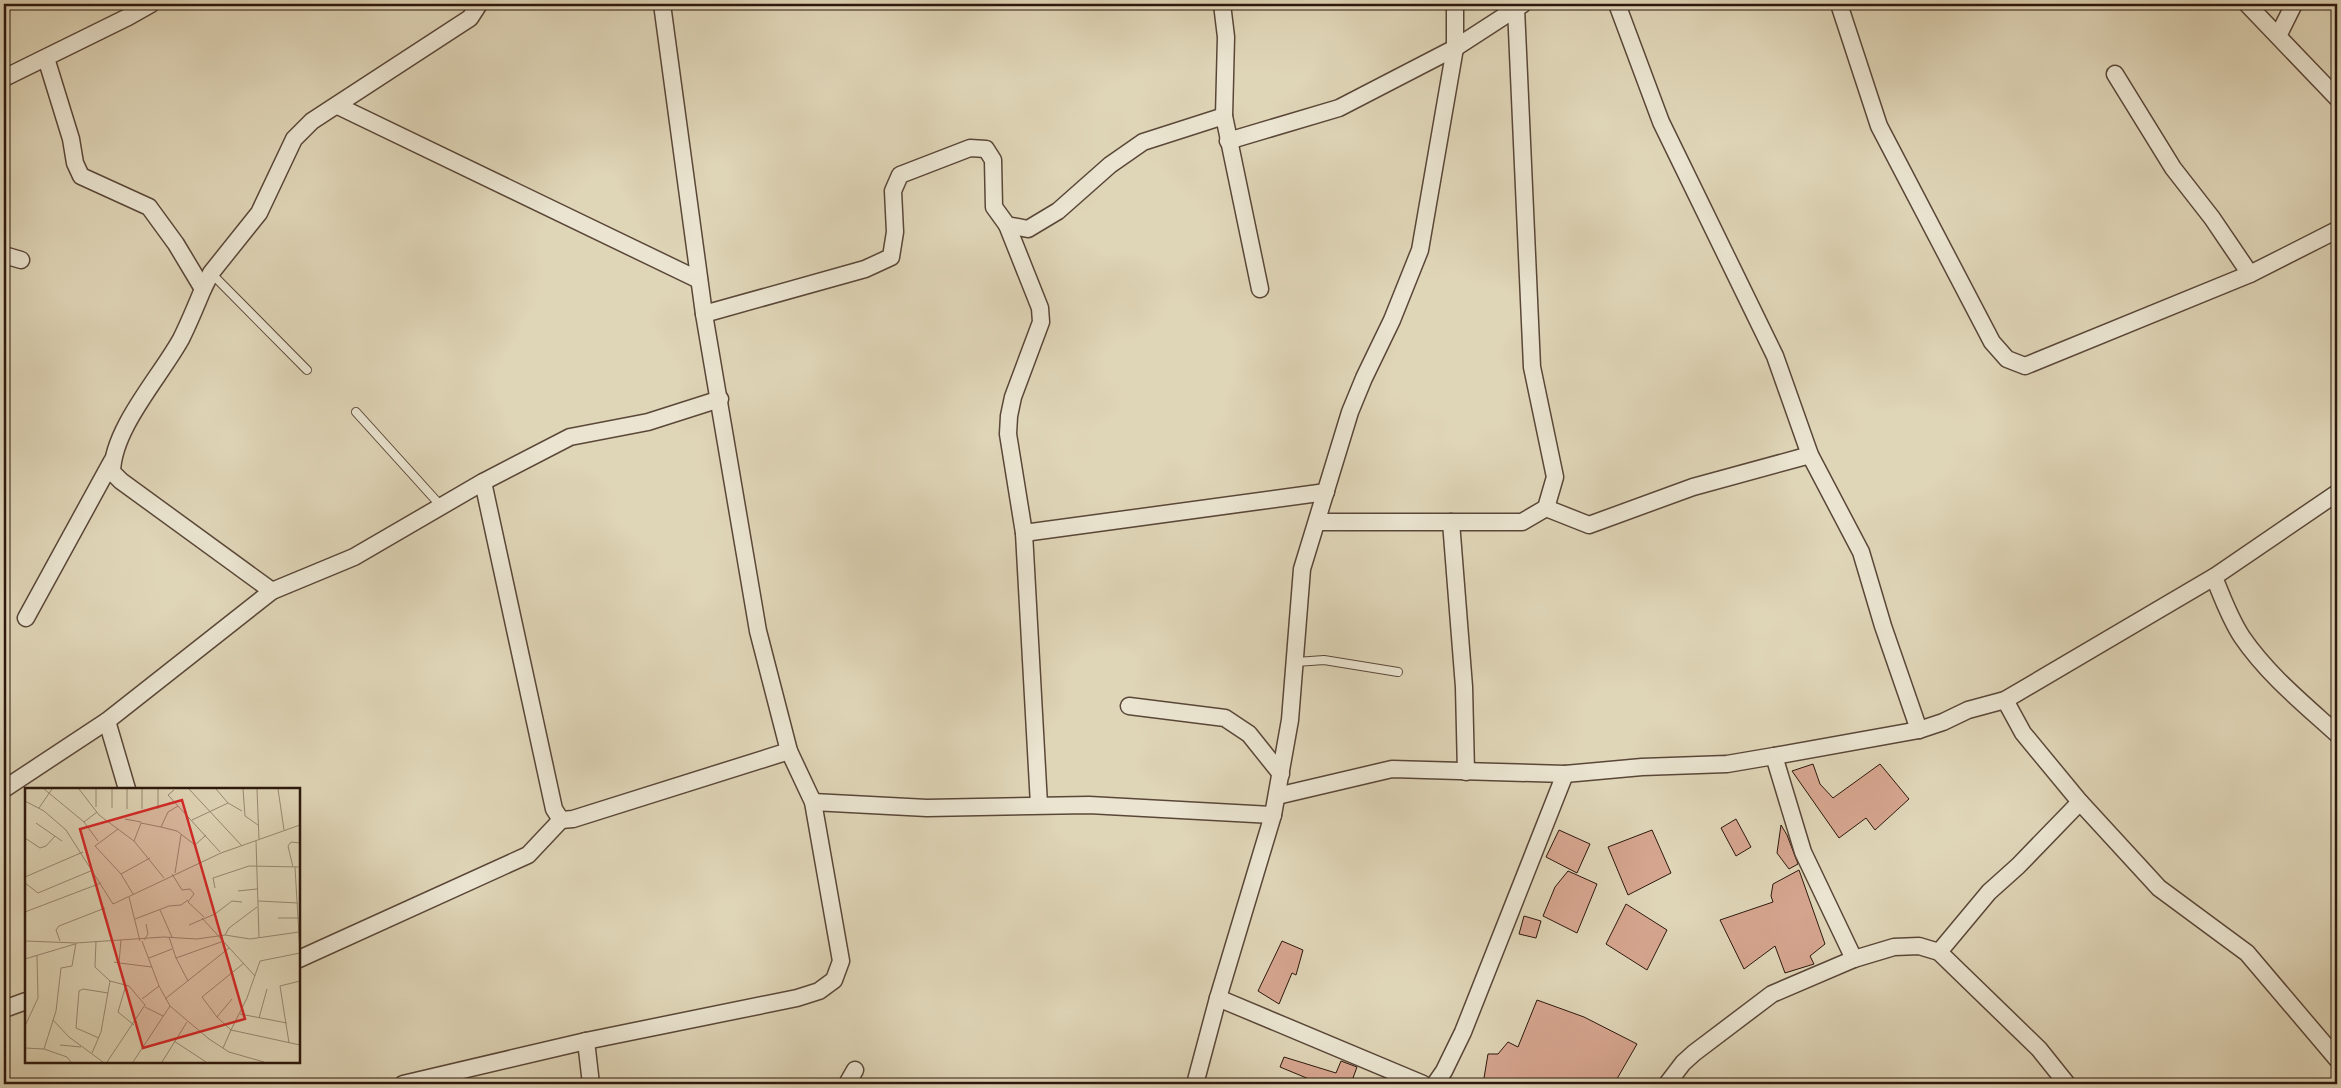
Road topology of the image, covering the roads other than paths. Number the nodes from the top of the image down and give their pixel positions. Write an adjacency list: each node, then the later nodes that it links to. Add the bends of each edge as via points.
1 (151, 4): 13 (street)
2 (480, 4): 17 (street, via 470,18)
3 (662, 4): 26 (street)
4 (1222, 4): 18 (street, via 1226,38)
5 (1455, 4): 12 (street)
6 (1618, 4): 33 (street, via 1661,122 1776,356)
7 (1839, 4): 25 (street, via 1879,126 1992,342 2007,359 2025,366)
8 (2247, 4): 11 (street)
9 (2294, 4): 11 (street)
10 (1519, 6): 12 (street); 39 (street, via 1532,367 1555,477)
11 (2278, 36): 16 (street)
12 (1455, 48): 19 (street, via 1339,108); 36 (street, via 1420,250 1350,412)
13 (46, 58): 15 (street); 27 (street, via 81,176 149,207)
14 (2115, 74): 25 (street, via 2173,168)
15 (4, 78)
16 (2337, 98)
17 (338, 106): 24 (street, via 312,122 294,139 259,213); 26 (street)
18 (1224, 116): 19 (street); 20 (street, via 1143,142 1110,165 1058,211 1028,229)
19 (1228, 141): 28 (street)
20 (1007, 225): 29 (street, via 994,207 993,160 986,149 970,148 900,175 893,191 895,232 891,257 865,269); 42 (street, via 1040,308 1041,322 1009,416 1008,434)
21 (2337, 230): 25 (street)
22 (4, 255): 23 (street)
23 (21, 260)
24 (211, 273): 27 (street); 30 (lane)
25 (2250, 274)
26 (700, 280): 29 (street)
27 (203, 289): 34 (street, via 180,339 122,434)
28 (1260, 289)
29 (704, 314): 31 (street)
30 (306, 370)
31 (720, 399): 35 (street, via 648,422 570,438); 53 (street, via 758,631)
32 (356, 412): 38 (lane)
33 (1810, 455): 39 (street, via 1693,487 1589,525); 51 (street, via 1861,552)
34 (112, 461): 44 (street, via 112,472 121,481); 45 (street)
35 (482, 482): 38 (street); 65 (street, via 554,809)
36 (1326, 492): 40 (street); 42 (street)
37 (2337, 493): 43 (street)
38 (441, 506): 44 (street, via 354,557)
39 (1546, 508): 41 (street, via 1522,522)
40 (1317, 522): 41 (street); 46 (street, via 1302,569)
41 (1451, 522): 55 (street, via 1464,687)
42 (1024, 533): 63 (street)
43 (2214, 577): 48 (street); 52 (street, via 2233,620 2257,655 2277,679)
44 (272, 591): 50 (street)
45 (26, 618)
46 (1296, 662): 47 (lane, via 1324,660); 56 (street)
47 (1398, 672)
48 (2005, 700): 51 (street, via 1968,710); 62 (street, via 2023,733)
49 (1130, 706): 56 (street, via 1225,718 1248,734)
50 (107, 721): 58 (street); 59 (street)
51 (1919, 730): 54 (street)
52 (2337, 734)
53 (789, 751): 61 (street); 65 (street)
54 (1774, 756): 57 (street, via 1727,764); 68 (street, via 1803,852)
55 (1466, 772): 57 (street); 60 (street, via 1392,769)
56 (1281, 774): 60 (street)
57 (1565, 774): 79 (street, via 1463,1032)
58 (126, 788)
59 (4, 789)
60 (1277, 796): 64 (street)
61 (813, 802): 63 (street, via 927,808); 72 (street, via 841,962 834,980 819,991 797,998)
62 (2080, 802): 66 (street, via 1989,892); 73 (street, via 2159,888 2247,954)
63 (1039, 805): 64 (street)
64 (1273, 815): 69 (street)
65 (561, 820): 67 (street, via 528,855)
66 (1939, 952): 68 (street, via 1919,946 1894,947); 81 (street, via 2039,1049)
67 (300, 959)
68 (1854, 959): 80 (street, via 1772,994 1694,1053)
69 (1218, 998): 77 (street); 78 (street)
70 (25, 1001): 71 (street)
71 (4, 1009)
72 (586, 1041): 74 (street); 76 (street)
73 (2337, 1059)
74 (438, 1080): 75 (street)
75 (403, 1084)
76 (591, 1084)
77 (1195, 1084)
78 (1423, 1084)
79 (1435, 1084)
80 (1668, 1084)
81 (2067, 1084)

